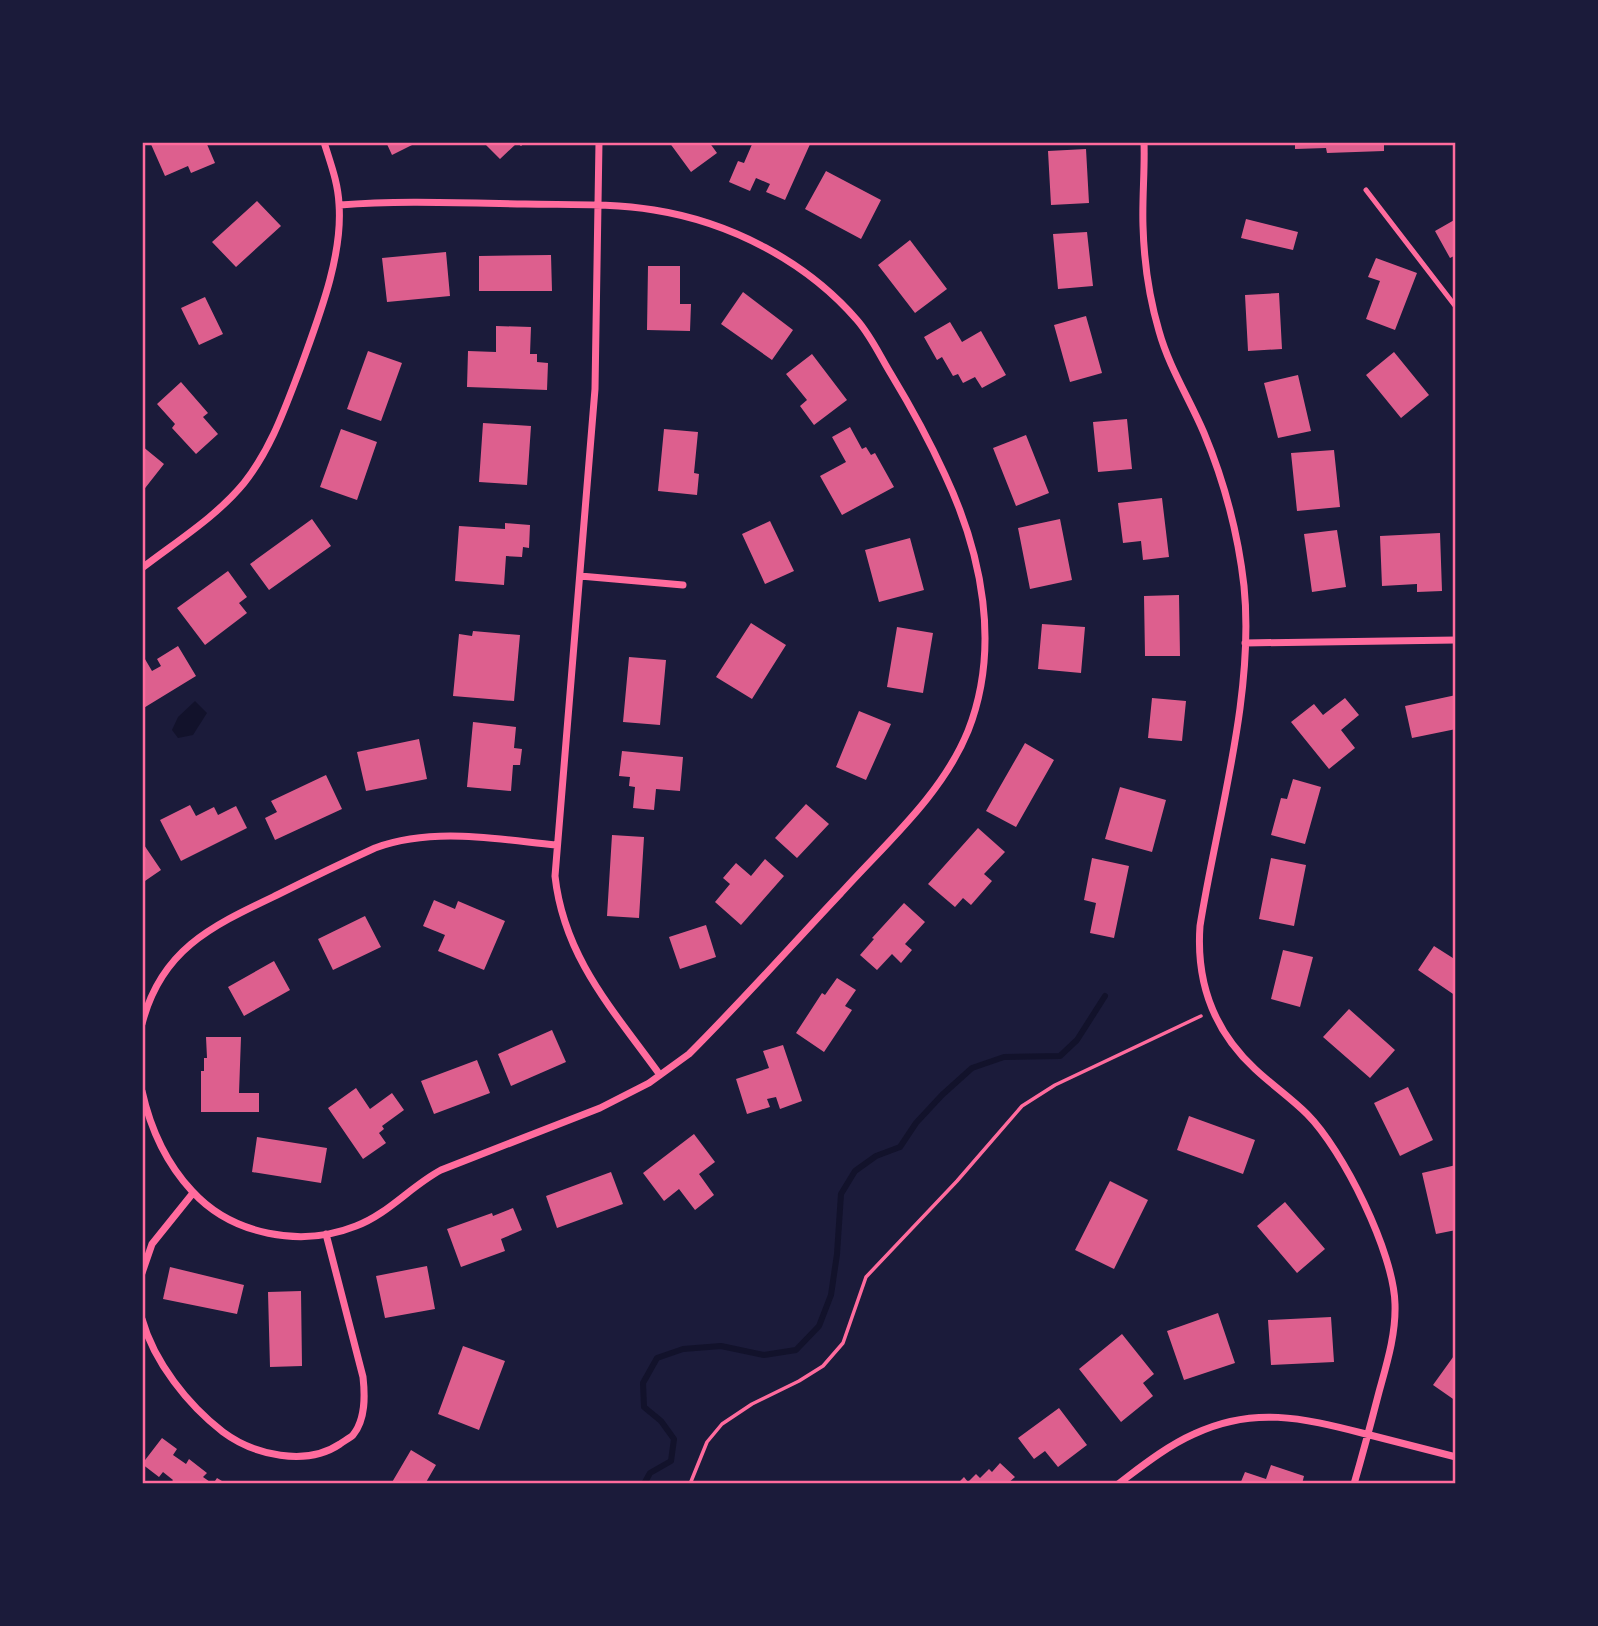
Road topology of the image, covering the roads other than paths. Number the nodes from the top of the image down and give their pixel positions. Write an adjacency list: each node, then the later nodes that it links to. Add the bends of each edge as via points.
1 (324, 142): 5 (street)
2 (599, 142): 6 (street)
3 (1144, 142): 12 (street, via 1148,287 1163,343 1212,454 1236,532 1244,586)
4 (1366, 190): 7 (lane)
5 (340, 205): 6 (street); 8 (street, via 323,303 265,453 246,481 215,512)
6 (598, 205): 9 (street, via 595,389); 15 (street, via 675,214 757,244 829,292 859,323 934,450 961,510 979,577 985,628 983,673 974,713 948,769 922,804 717,1026)
7 (1456, 307)
8 (142, 568)
9 (580, 576): 10 (street); 13 (street)
10 (683, 585)
11 (1456, 640): 12 (street)
12 (1245, 643): 21 (street, via 1236,731 1200,926 1200,967 1212,1011 1229,1041 1325,1135 1385,1251 1395,1318)
13 (556, 845): 14 (street, via 424,836 375,848 196,938 165,971); 15 (street, via 557,894 574,950)
14 (142, 1024)
15 (660, 1075): 18 (street, via 600,1108 441,1170 369,1220)
16 (142, 1091): 17 (street, via 166,1155)
17 (193, 1193): 18 (street, via 231,1220 259,1231 290,1237); 19 (street, via 152,1244)
18 (326, 1234): 20 (street, via 365,1397 353,1435 335,1448 299,1456 274,1454 225,1433 180,1389 153,1349)
19 (142, 1273)
20 (142, 1319)
21 (1368, 1434): 22 (street); 23 (street, via 1293,1417 1234,1420 1193,1434); 24 (street)
22 (1456, 1457)
23 (1118, 1484)
24 (1354, 1484)

